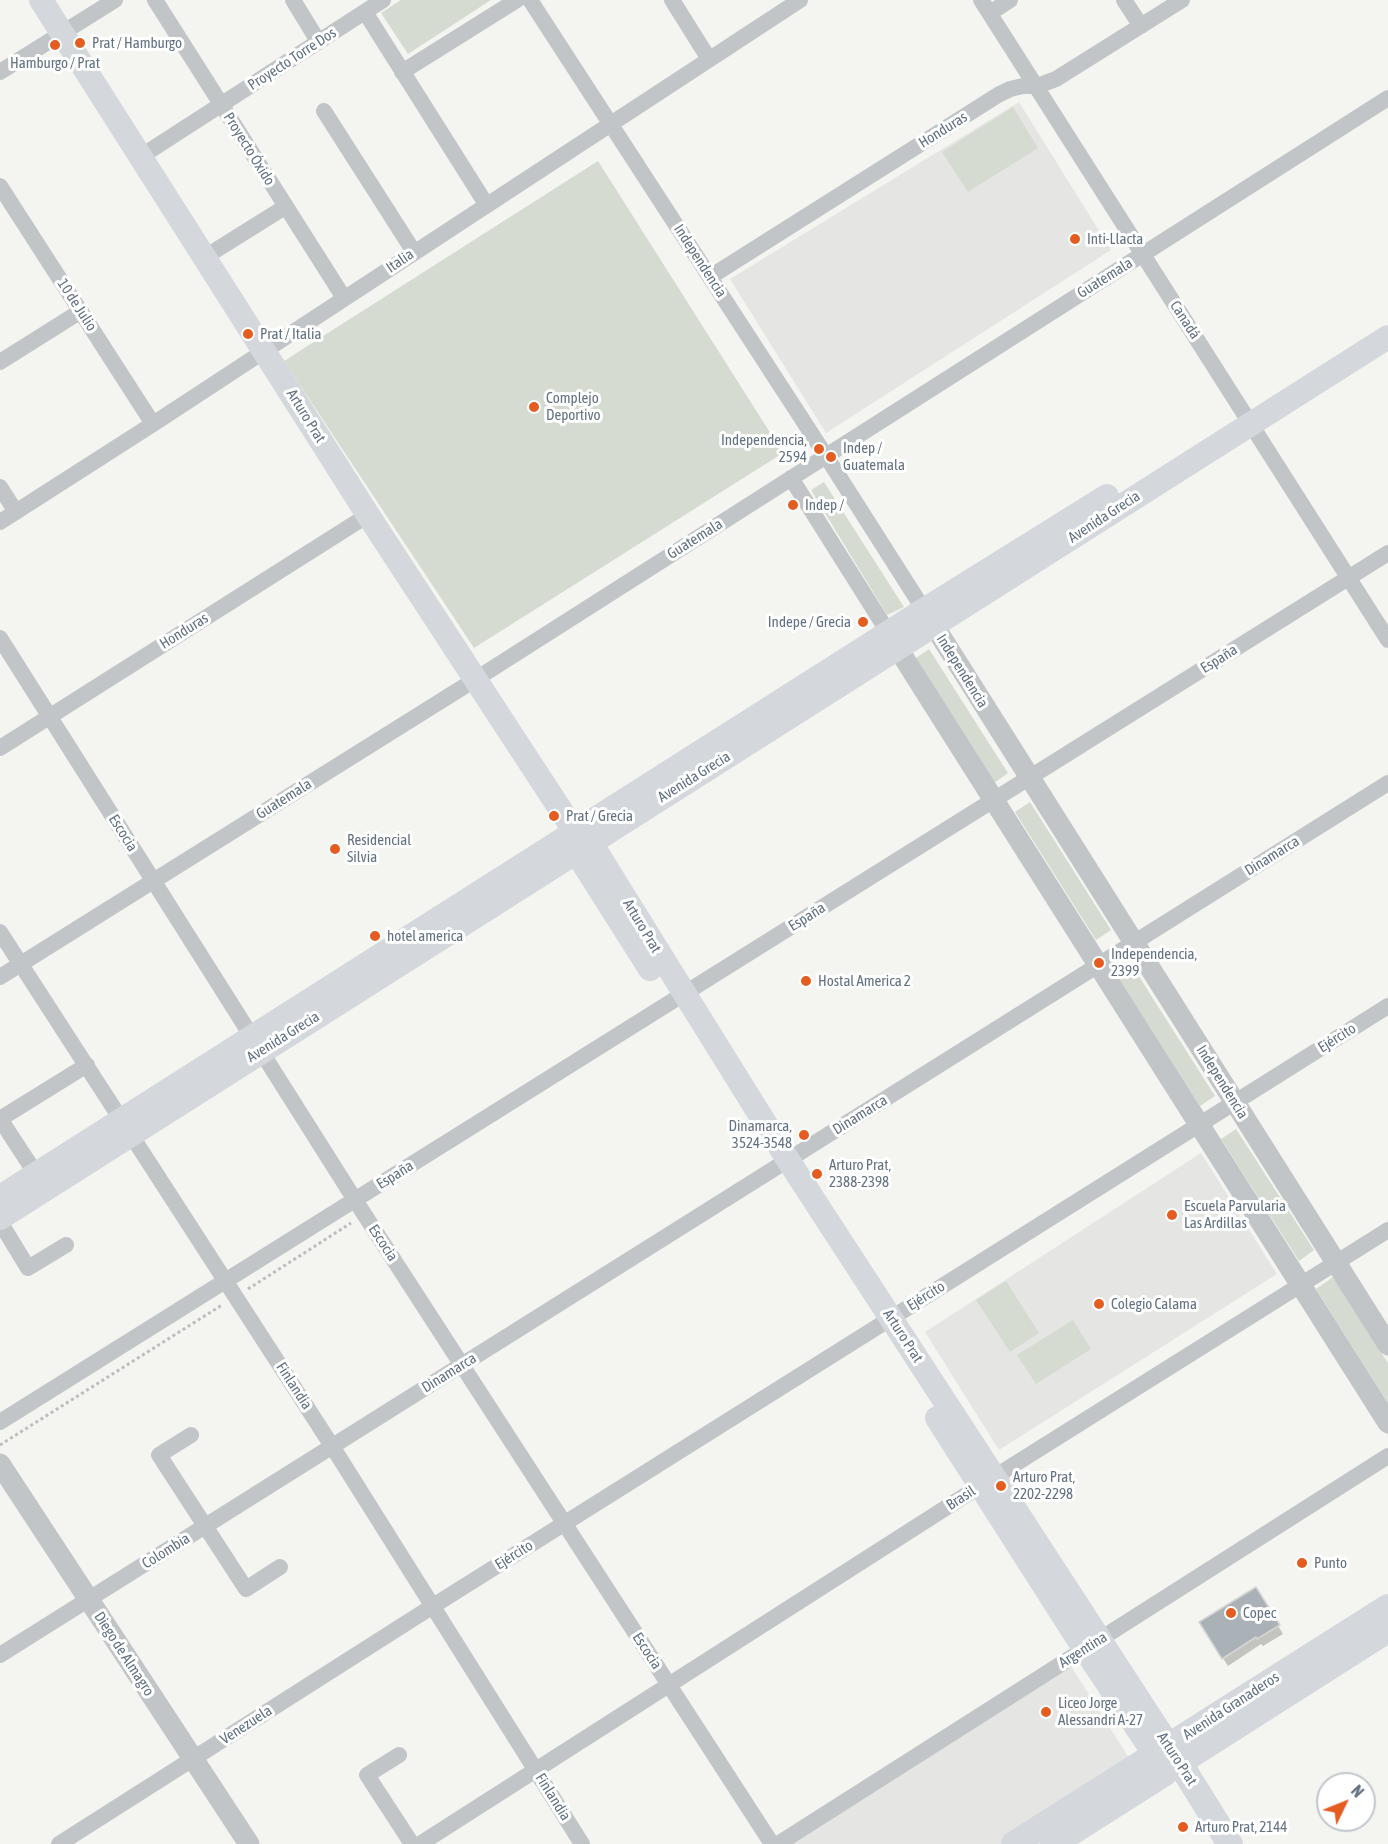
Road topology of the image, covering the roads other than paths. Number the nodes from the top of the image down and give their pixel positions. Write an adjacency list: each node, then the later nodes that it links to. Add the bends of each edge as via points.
1 (41, 0): 16 (main road, Arturo Prat)
2 (115, 0): 16 (street)
3 (155, 0): 23 (street, Proyecto Óxido)
4 (293, 0): 17 (street)
5 (384, 0): 14 (street, Proyecto Torre Dos)
6 (517, 0): 20 (street)
7 (530, 0): 25 (street, Independencia)
8 (672, 0): 18 (street)
9 (800, 0): 18 (street, Italia)
10 (1010, 0): 13 (street)
11 (1124, 0): 15 (street)
12 (1182, 0): 15 (street, Honduras)
13 (986, 6): 21 (street, Canadá)
14 (365, 12): 17 (street, Proyecto Torre Dos); 20 (street)
15 (1141, 26): 21 (street, Honduras, via 1056,79)
16 (62, 33): 19 (street); 26 (main road, Arturo Prat)
17 (318, 41): 23 (street, Proyecto Torre Dos)
18 (709, 59): 25 (street, Italia)
19 (0, 72)
20 (402, 72): 28 (street)
21 (1037, 86): 32 (street, Canadá); 34 (street, Honduras, via 1010,89 998,95)
22 (1388, 98): 32 (street, Guatemala)
23 (221, 105): 26 (street, Proyecto Torre Dos); 29 (street, Proyecto Óxido)
24 (324, 111): 31 (street)
25 (610, 124): 28 (street, Italia); 34 (street, Independencia)
26 (140, 157): 33 (main road, Arturo Prat)
27 (0, 186): 30 (street, 10 de Julio)
28 (486, 204): 31 (street, Italia)
29 (285, 207): 33 (street); 35 (street, Proyecto Óxido)
30 (7, 214): 36 (street, 10 de Julio)
31 (414, 252): 35 (street, Italia)
32 (1143, 254): 41 (street, Canadá); 43 (street, Guatemala)
33 (205, 257): 39 (main road, Arturo Prat)
34 (710, 277): 43 (street, Independencia)
35 (344, 298): 39 (street, Italia)
36 (81, 311): 40 (street); 42 (street, 10 de Julio)
37 (1388, 319): 41 (main road, Avenida Grecia)
38 (1388, 337): 41 (main road, Avenida Grecia)
39 (265, 351): 42 (street, Italia); 47 (main road, Arturo Prat)
40 (0, 362)
41 (1248, 417): 50 (street, Canadá); 51 (main road, Avenida Grecia)
42 (153, 424): 46 (street, Italia)
43 (826, 456): 44 (street, Guatemala); 51 (street, Independencia)
44 (791, 478): 53 (street); 55 (street, Guatemala)
45 (0, 487): 46 (street)
46 (16, 512): 48 (street, Italia)
47 (368, 514): 55 (main road, Arturo Prat); 56 (street, Honduras)
48 (0, 522)
49 (1388, 553): 50 (street, España)
50 (1349, 578): 54 (street, Canadá); 58 (street, España)
51 (929, 618): 53 (main road, Avenida Grecia); 58 (street, Independencia)
52 (0, 638): 56 (street, Escocia)
53 (893, 640): 60 (street); 61 (main road, Avenida Grecia)
54 (1388, 640)
55 (476, 679): 61 (main road, Arturo Prat); 62 (street, Guatemala)
56 (50, 716): 57 (street, Honduras); 62 (street, Escocia)
57 (0, 748)
58 (1030, 777): 60 (street, España); 64 (street, Independencia)
59 (1388, 783): 64 (street, Dinamarca)
60 (995, 799): 66 (street); 68 (street, España)
61 (580, 842): 68 (main road, Arturo Prat); 70 (main road, Avenida Grecia)
62 (153, 881): 65 (street, Guatemala); 70 (street, Escocia)
63 (0, 932): 65 (street, Finlandia)
64 (1134, 942): 66 (street, Dinamarca); 72 (street, Independencia)
65 (21, 964): 67 (street, Guatemala); 71 (street, Finlandia)
66 (1099, 964): 74 (street); 76 (street, Dinamarca)
67 (0, 977)
68 (677, 998): 76 (main road, Arturo Prat); 79 (street, España)
69 (1388, 1006): 72 (street, Ejército)
70 (257, 1044): 75 (main road, Avenida Grecia); 79 (street, Escocia)
71 (87, 1065): 73 (street); 75 (street, Finlandia)
72 (1235, 1102): 74 (street, Ejército); 83 (street, Independencia)
73 (0, 1119): 77 (street)
74 (1200, 1124): 85 (street); 86 (street, Ejército)
75 (127, 1127): 77 (main road, Avenida Grecia); 80 (main road, Avenida Grecia); 84 (street, Finlandia)
76 (783, 1163): 86 (main road, Arturo Prat); 88 (street, Dinamarca)
77 (36, 1174): 78 (main road, Avenida Grecia)
78 (0, 1197)
79 (355, 1200): 84 (street, España); 88 (street, Escocia)
80 (0, 1220): 82 (street, via 28,1268)
81 (1388, 1230): 83 (street, Brasil)
82 (66, 1245)
83 (1336, 1262): 85 (street, Brasil); 87 (street, Independencia)
84 (226, 1281): 89 (street, España); 92 (street, Finlandia)
85 (1301, 1284): 90 (street); 95 (street, Brasil)
86 (885, 1322): 95 (main road, Arturo Prat); 96 (street, Ejército)
87 (1388, 1345)
88 (462, 1365): 92 (street, Dinamarca); 96 (street, Escocia)
89 (0, 1422)
90 (1388, 1423)
91 (192, 1435): 97 (street, via 159,1455)
92 (332, 1446): 97 (street, Colombia); 100 (street, Finlandia)
93 (1388, 1456): 103 (street, Argentina)
94 (0, 1464): 99 (street, Diego de Almagro)
95 (988, 1482): 103 (main road, Arturo Prat); 105 (street, Brasil)
96 (564, 1523): 100 (street, Ejército); 105 (street, Escocia)
97 (205, 1526): 98 (street, via 246,1589); 99 (street, Colombia)
98 (280, 1567)
99 (88, 1599): 104 (street, Colombia); 107 (street, Diego de Almagro)
100 (433, 1606): 107 (street, Venezuela); 109 (street, Finlandia)
101 (1388, 1607): 108 (main road, Avenida Granaderos)
102 (1388, 1631): 108 (main road, Avenida Granaderos)
103 (1092, 1644): 108 (main road, Arturo Prat); 116 (street, Argentina)
104 (0, 1655)
105 (669, 1685): 109 (street, Brasil); 115 (street, Escocia)
106 (399, 1755): 112 (street, via 367,1776)
107 (193, 1759): 110 (street, Venezuela); 111 (street, Diego de Almagro)
108 (1167, 1759): 117 (main road, Avenida Granaderos); 118 (main road, Avenida Granaderos); 119 (main road, Arturo Prat); 120 (main road, Arturo Prat)
109 (536, 1770): 113 (street, Brasil); 114 (street, Finlandia)
110 (59, 1844)
111 (249, 1844)
112 (412, 1844)
113 (420, 1844)
114 (582, 1844)
115 (772, 1844)
116 (778, 1844)
117 (1014, 1844)
118 (1053, 1844)
119 (1212, 1844)
120 (1230, 1844)

